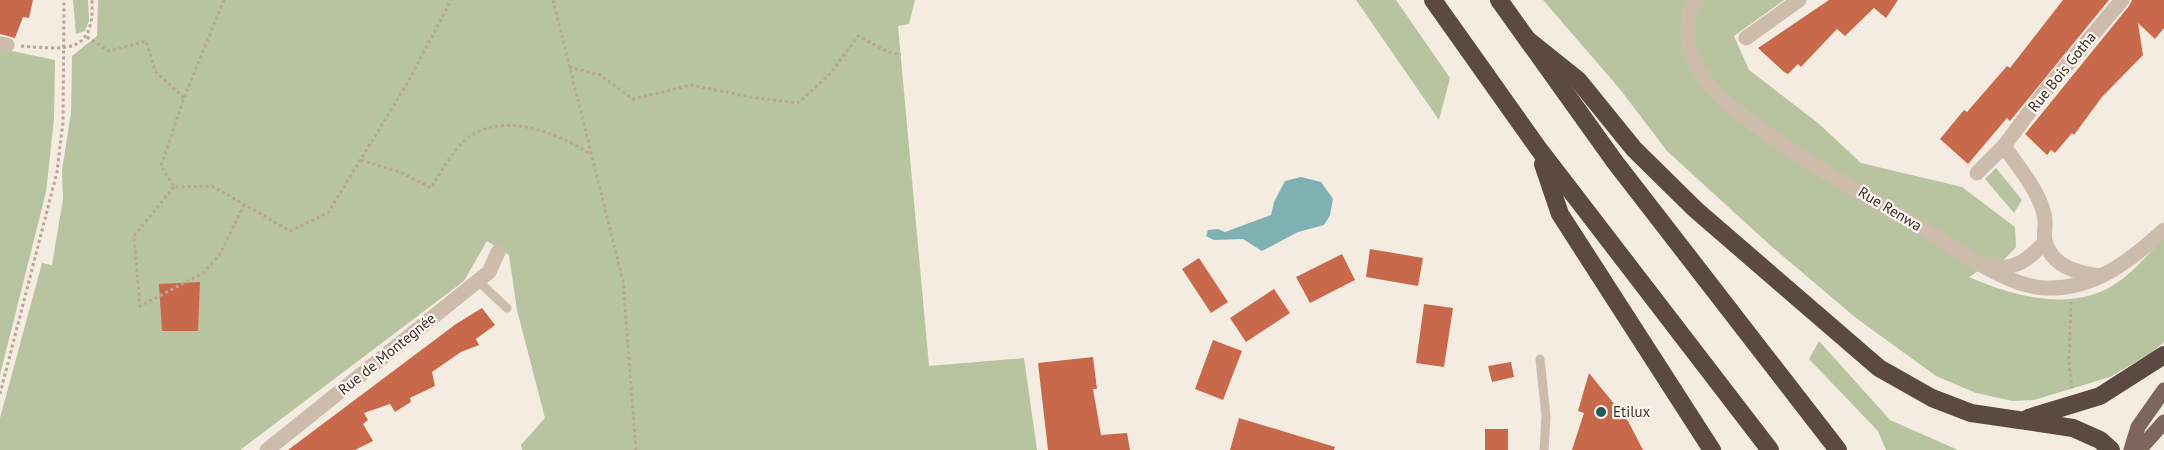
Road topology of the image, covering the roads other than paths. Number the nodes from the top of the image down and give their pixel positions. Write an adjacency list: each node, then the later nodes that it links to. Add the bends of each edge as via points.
1 (1433, 0): 9 (highway)
2 (1499, 0): 7 (highway)
3 (1696, 0): 14 (street, Rue Renwa, via 1690,9 1688,34 1697,68 1723,100 1778,140)
4 (1800, 0): 6 (street)
5 (2122, 0): 8 (street, Rue Bois Gotha)
6 (1746, 38)
7 (1528, 40): 21 (highway, via 1578,80 1634,149 1696,210 1879,368 1932,398 1971,413); 27 (highway, via 1615,162)
8 (2004, 146): 10 (street, Rue Bois Gotha); 12 (street, via 2045,215)
9 (1538, 148): 25 (highway, via 1560,214); 26 (highway)
10 (1977, 173)
11 (2164, 230): 15 (street, Rue Renwa, via 2129,261)
12 (2045, 242): 14 (street, via 2018,265); 15 (street, via 2054,257 2073,273)
13 (498, 252): 16 (street, Rue de Montegnée, via 489,272)
14 (1986, 266): 15 (street, Rue Renwa, via 2042,288 2069,287)
15 (2100, 276)
16 (478, 281): 17 (lane); 23 (street, Rue de Montegnée)
17 (507, 308)
18 (2164, 355): 21 (highway, via 2100,396)
19 (1540, 359): 24 (lane, via 1546,416)
20 (2164, 390): 29 (main road, via 2138,427)
21 (2024, 419): 28 (highway, via 2073,428 2100,440)
22 (2164, 422): 30 (main road)
23 (267, 450)
24 (1544, 450)
25 (1712, 450)
26 (1770, 450)
27 (1838, 450)
28 (2111, 450)
29 (2130, 450)
30 (2139, 450)

